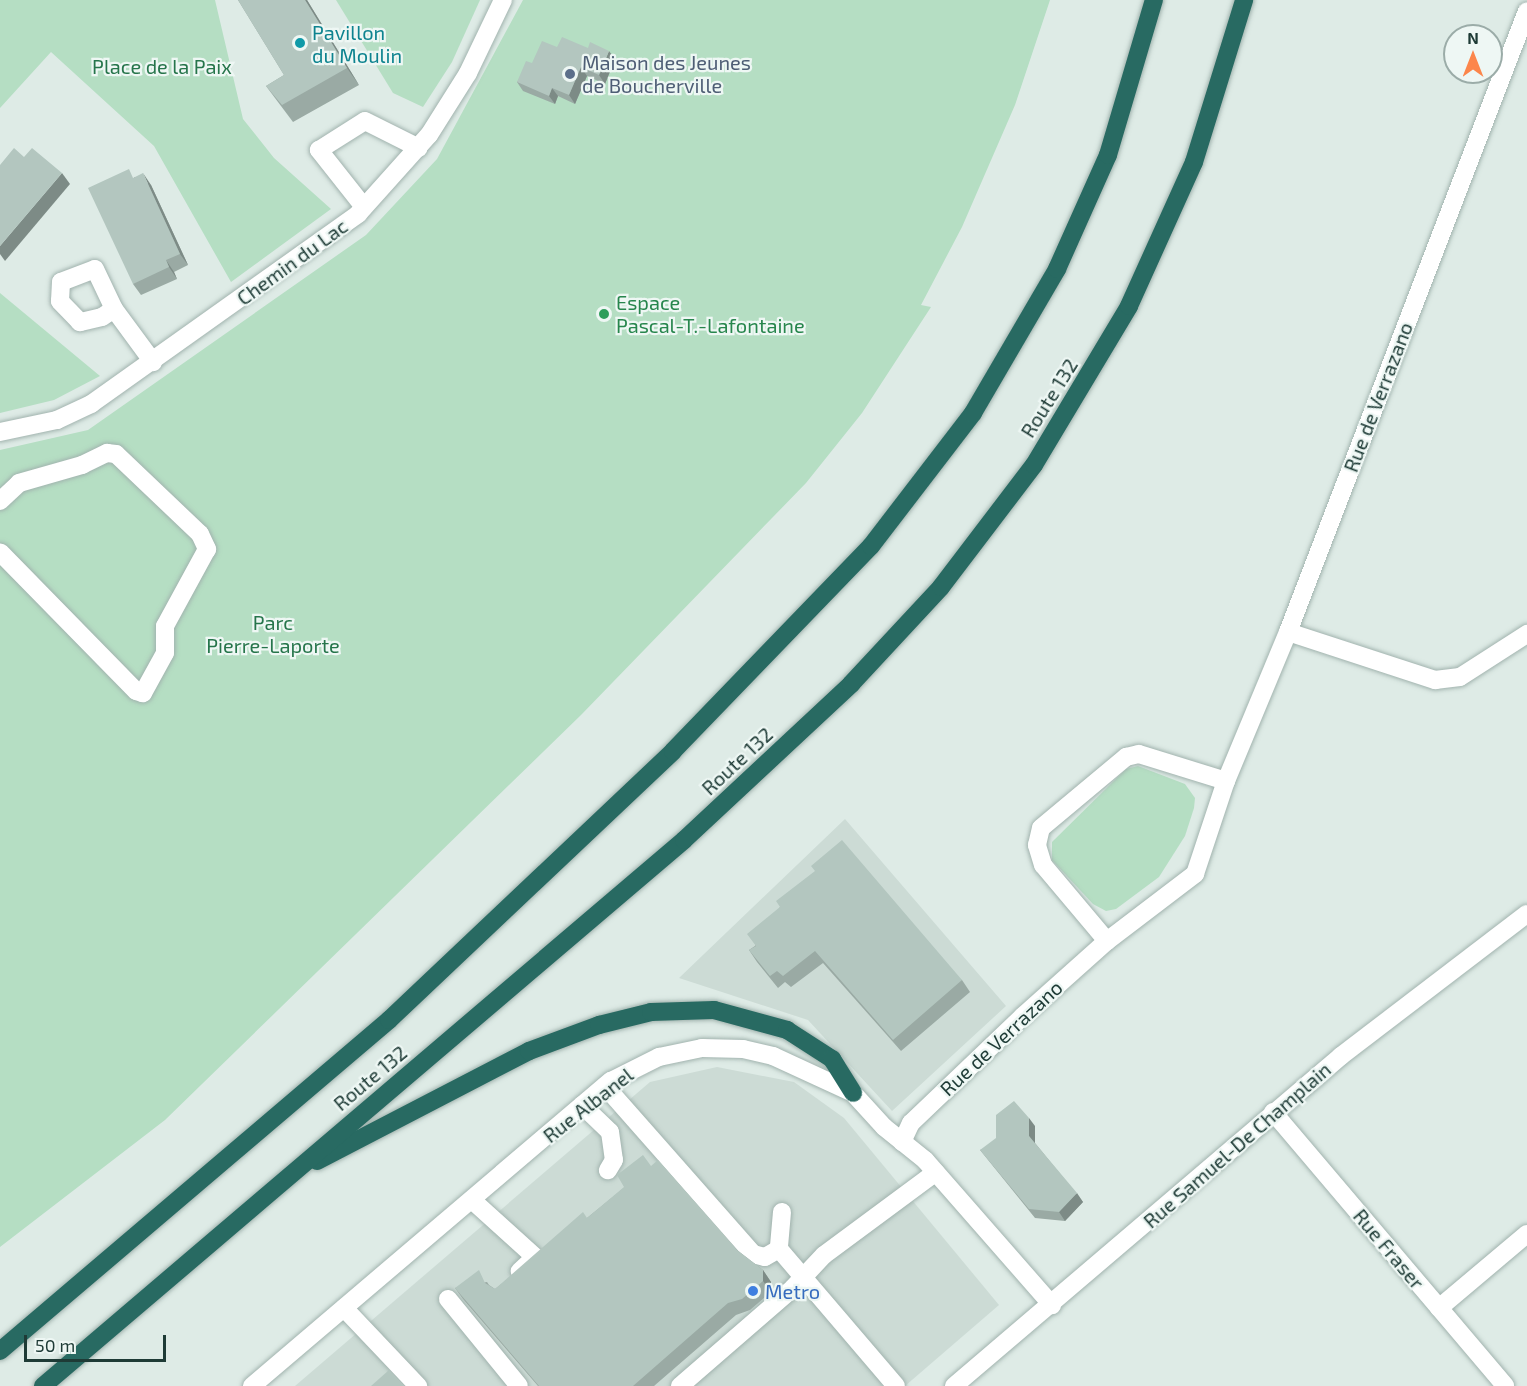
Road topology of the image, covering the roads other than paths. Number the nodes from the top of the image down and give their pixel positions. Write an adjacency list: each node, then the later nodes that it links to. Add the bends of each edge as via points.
1 (503, 0): 5 (street, Chemin du Lac, via 468,73)
2 (1154, 0): 35 (highway, Route 132, via 1111,146 1057,269 973,412 926,479 871,546 673,751 406,1004)
3 (1244, 0): 24 (highway, Route 132, via 1190,172 1129,306 1034,465 957,567 851,684 706,820)
4 (1527, 11): 12 (street, Rue de Verrazano)
5 (419, 148): 6 (street, Chemin du Lac); 6 (street, via 365,121 319,150)
6 (364, 207): 8 (street, Chemin du Lac, via 314,248)
7 (114, 309): 8 (street)
8 (153, 362): 9 (street, Chemin du Lac, via 77,412 40,425)
9 (0, 432)
10 (4, 491): 11 (street, via 107,453 116,454 200,534 207,549 165,626 165,653 143,693 136,691)
11 (0, 552)
12 (1288, 632): 13 (street, via 1435,680 1460,677); 14 (street, Rue de Verrazano)
13 (1527, 634)
14 (1226, 781): 16 (street, Rue de Verrazano, via 1194,874); 16 (street, via 1139,754 1126,757 1041,828 1037,845 1043,865)
15 (1527, 914): 20 (street, Rue Samuel-De Champlain)
16 (1107, 941): 21 (street, Rue de Verrazano, via 911,1123)
17 (605, 1086): 18 (street, Rue Albanel, via 659,1057 720,1047 787,1060); 19 (street, Rue Albanel); 28 (street, via 753,1254 765,1257)
18 (853, 1093): 21 (street, Rue Albanel); 24 (highway, via 832,1059 787,1030 714,1010 651,1012 591,1027 529,1051)
19 (582, 1105): 22 (street, via 610,1131 614,1160); 25 (street, Rue Albanel)
20 (1273, 1112): 32 (street, Rue Samuel-De Champlain); 34 (street, Rue Fraser)
21 (902, 1142): 23 (street, Rue Albanel)
22 (608, 1170)
23 (936, 1172): 29 (street, via 880,1217 838,1244); 32 (street, Rue Albanel)
24 (294, 1173): 36 (highway, Route 132)
25 (472, 1200): 30 (street, via 535,1257); 33 (street, Rue Albanel)
26 (782, 1212): 28 (street)
27 (1527, 1234): 34 (street)
28 (779, 1249): 29 (street)
29 (805, 1275): 40 (street); 41 (street)
30 (502, 1287)
31 (448, 1299): 39 (street)
32 (1052, 1305): 42 (street, Rue Samuel-De Champlain)
33 (344, 1308): 37 (street, Rue Albanel); 38 (street)
34 (1439, 1308): 43 (street, Rue Fraser)
35 (0, 1351)
36 (44, 1386)
37 (252, 1386)
38 (418, 1386)
39 (519, 1386)
40 (681, 1386)
41 (896, 1386)
42 (954, 1386)
43 (1505, 1386)

